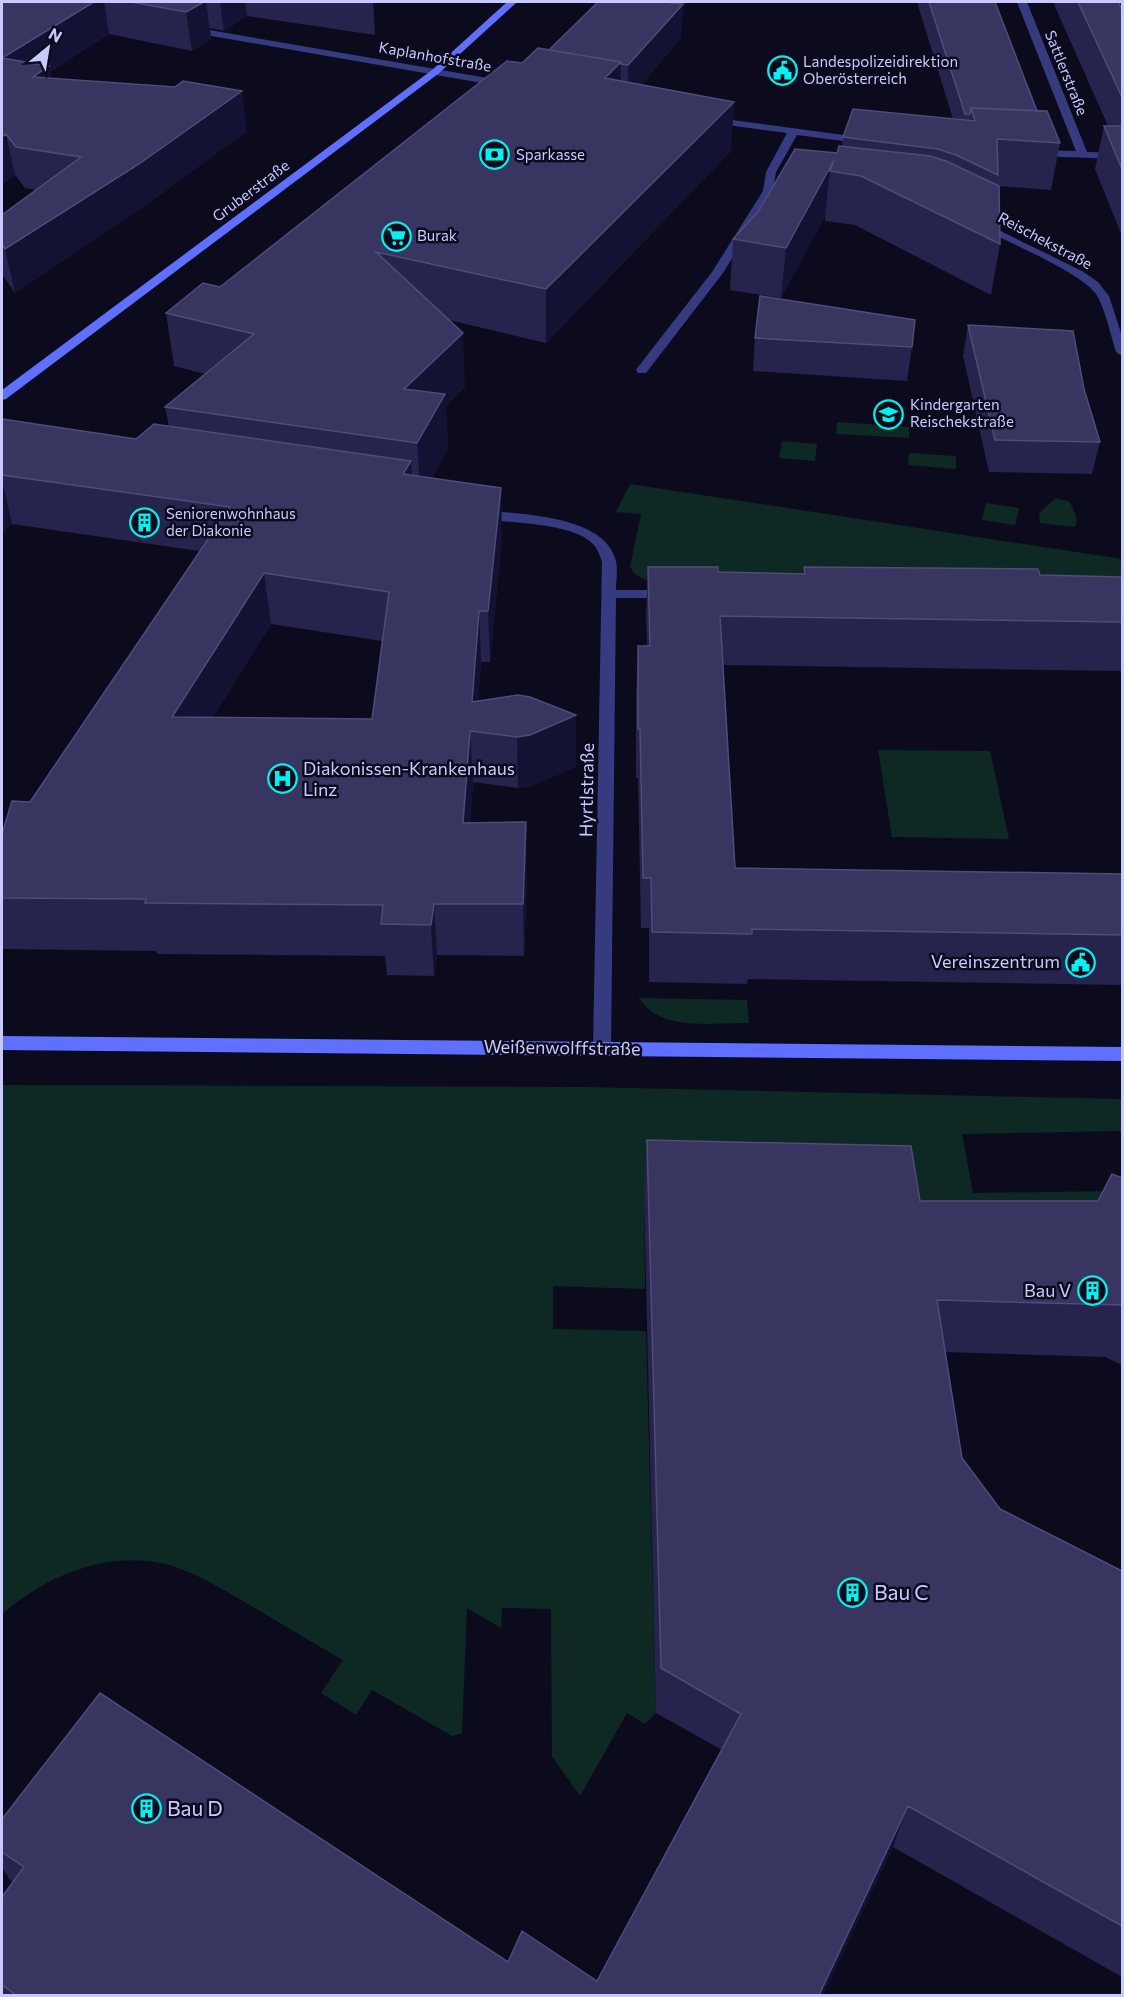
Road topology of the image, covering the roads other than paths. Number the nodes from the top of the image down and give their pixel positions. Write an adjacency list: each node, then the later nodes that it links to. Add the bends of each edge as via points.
1 (512, 2): 4 (main road, Gruberstraße)
2 (1022, 2): 10 (street, Sattlerstraße)
3 (176, 27): 4 (street, Kaplanhofstraße)
4 (435, 72): 5 (street, Kaplanhofstraße); 15 (main road, Gruberstraße)
5 (520, 87)
6 (697, 118): 7 (street)
7 (793, 132): 8 (street); 14 (street, via 771,172 775,182 717,273)
8 (881, 142)
9 (1019, 152): 10 (street)
10 (1083, 155): 11 (street)
11 (1122, 156)
12 (965, 216): 13 (street, Reischekstraße, via 1094,284 1103,296)
13 (1122, 352)
14 (642, 370)
15 (2, 396)
16 (467, 512): 17 (street, Hyrtlstraße, via 556,525 593,537 609,561)
17 (610, 594): 18 (street); 20 (street, Hyrtlstraße)
18 (681, 595)
19 (2, 1043): 20 (main road, Weißenwolffstraße)
20 (602, 1048): 21 (main road, Weißenwolffstraße)
21 (1122, 1054)

